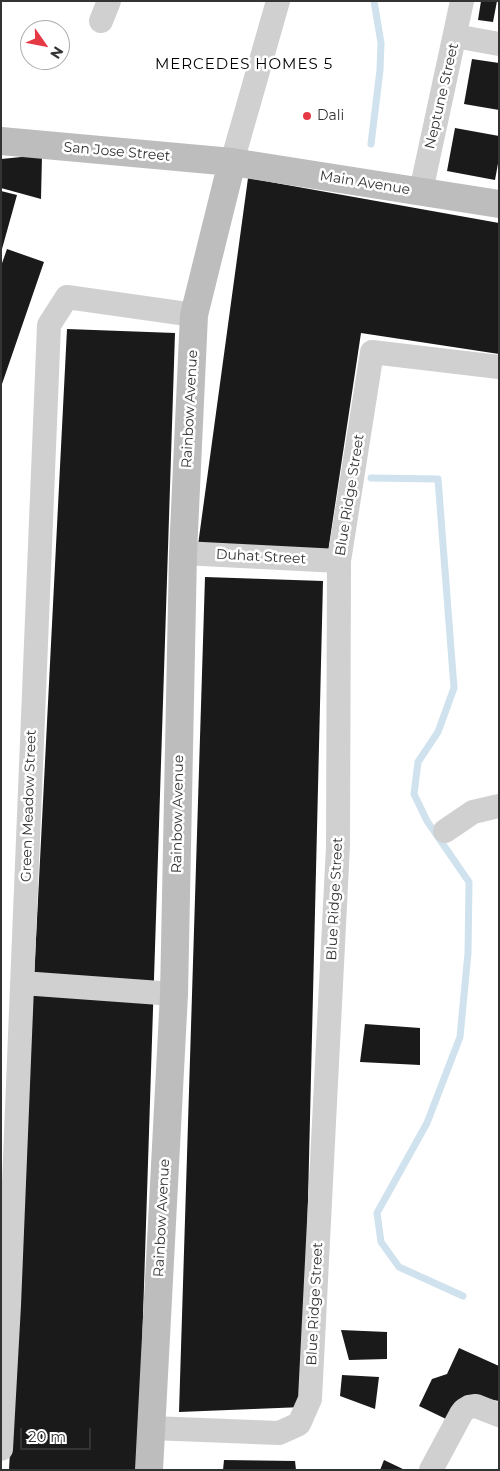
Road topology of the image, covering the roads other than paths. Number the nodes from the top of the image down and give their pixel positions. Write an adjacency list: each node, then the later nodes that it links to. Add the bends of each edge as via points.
1 (278, 1): 6 (street)
2 (462, 1): 3 (street, Neptune Street)
3 (455, 36): 4 (street); 7 (street, Neptune Street)
4 (499, 44)
5 (1, 141): 6 (street, San Jose Street)
6 (232, 162): 7 (street, Main Avenue); 9 (street, Rainbow Avenue)
7 (421, 192): 8 (street, Main Avenue)
8 (499, 204)
9 (194, 315): 11 (street, Rainbow Avenue); 15 (street, Green Meadow Street, via 67,296 50,325)
10 (499, 367): 12 (street, Blue Ridge Street, via 372,352)
11 (184, 553): 12 (street, Duhat Street); 16 (street, Rainbow Avenue)
12 (339, 561): 19 (street, Blue Ridge Street, via 338,846 310,1399 299,1424 279,1433)
13 (499, 806): 14 (street, via 473,812)
14 (445, 831)
15 (22, 983): 16 (street); 17 (street, Green Meadow Street)
16 (174, 994): 19 (street, Rainbow Avenue)
17 (5, 1305): 20 (street, Green Meadow Street)
18 (499, 1415): 22 (street, via 476,1406 464,1410)
19 (151, 1428): 21 (street, Rainbow Avenue)
20 (1, 1449)
21 (149, 1470)
22 (431, 1470)

